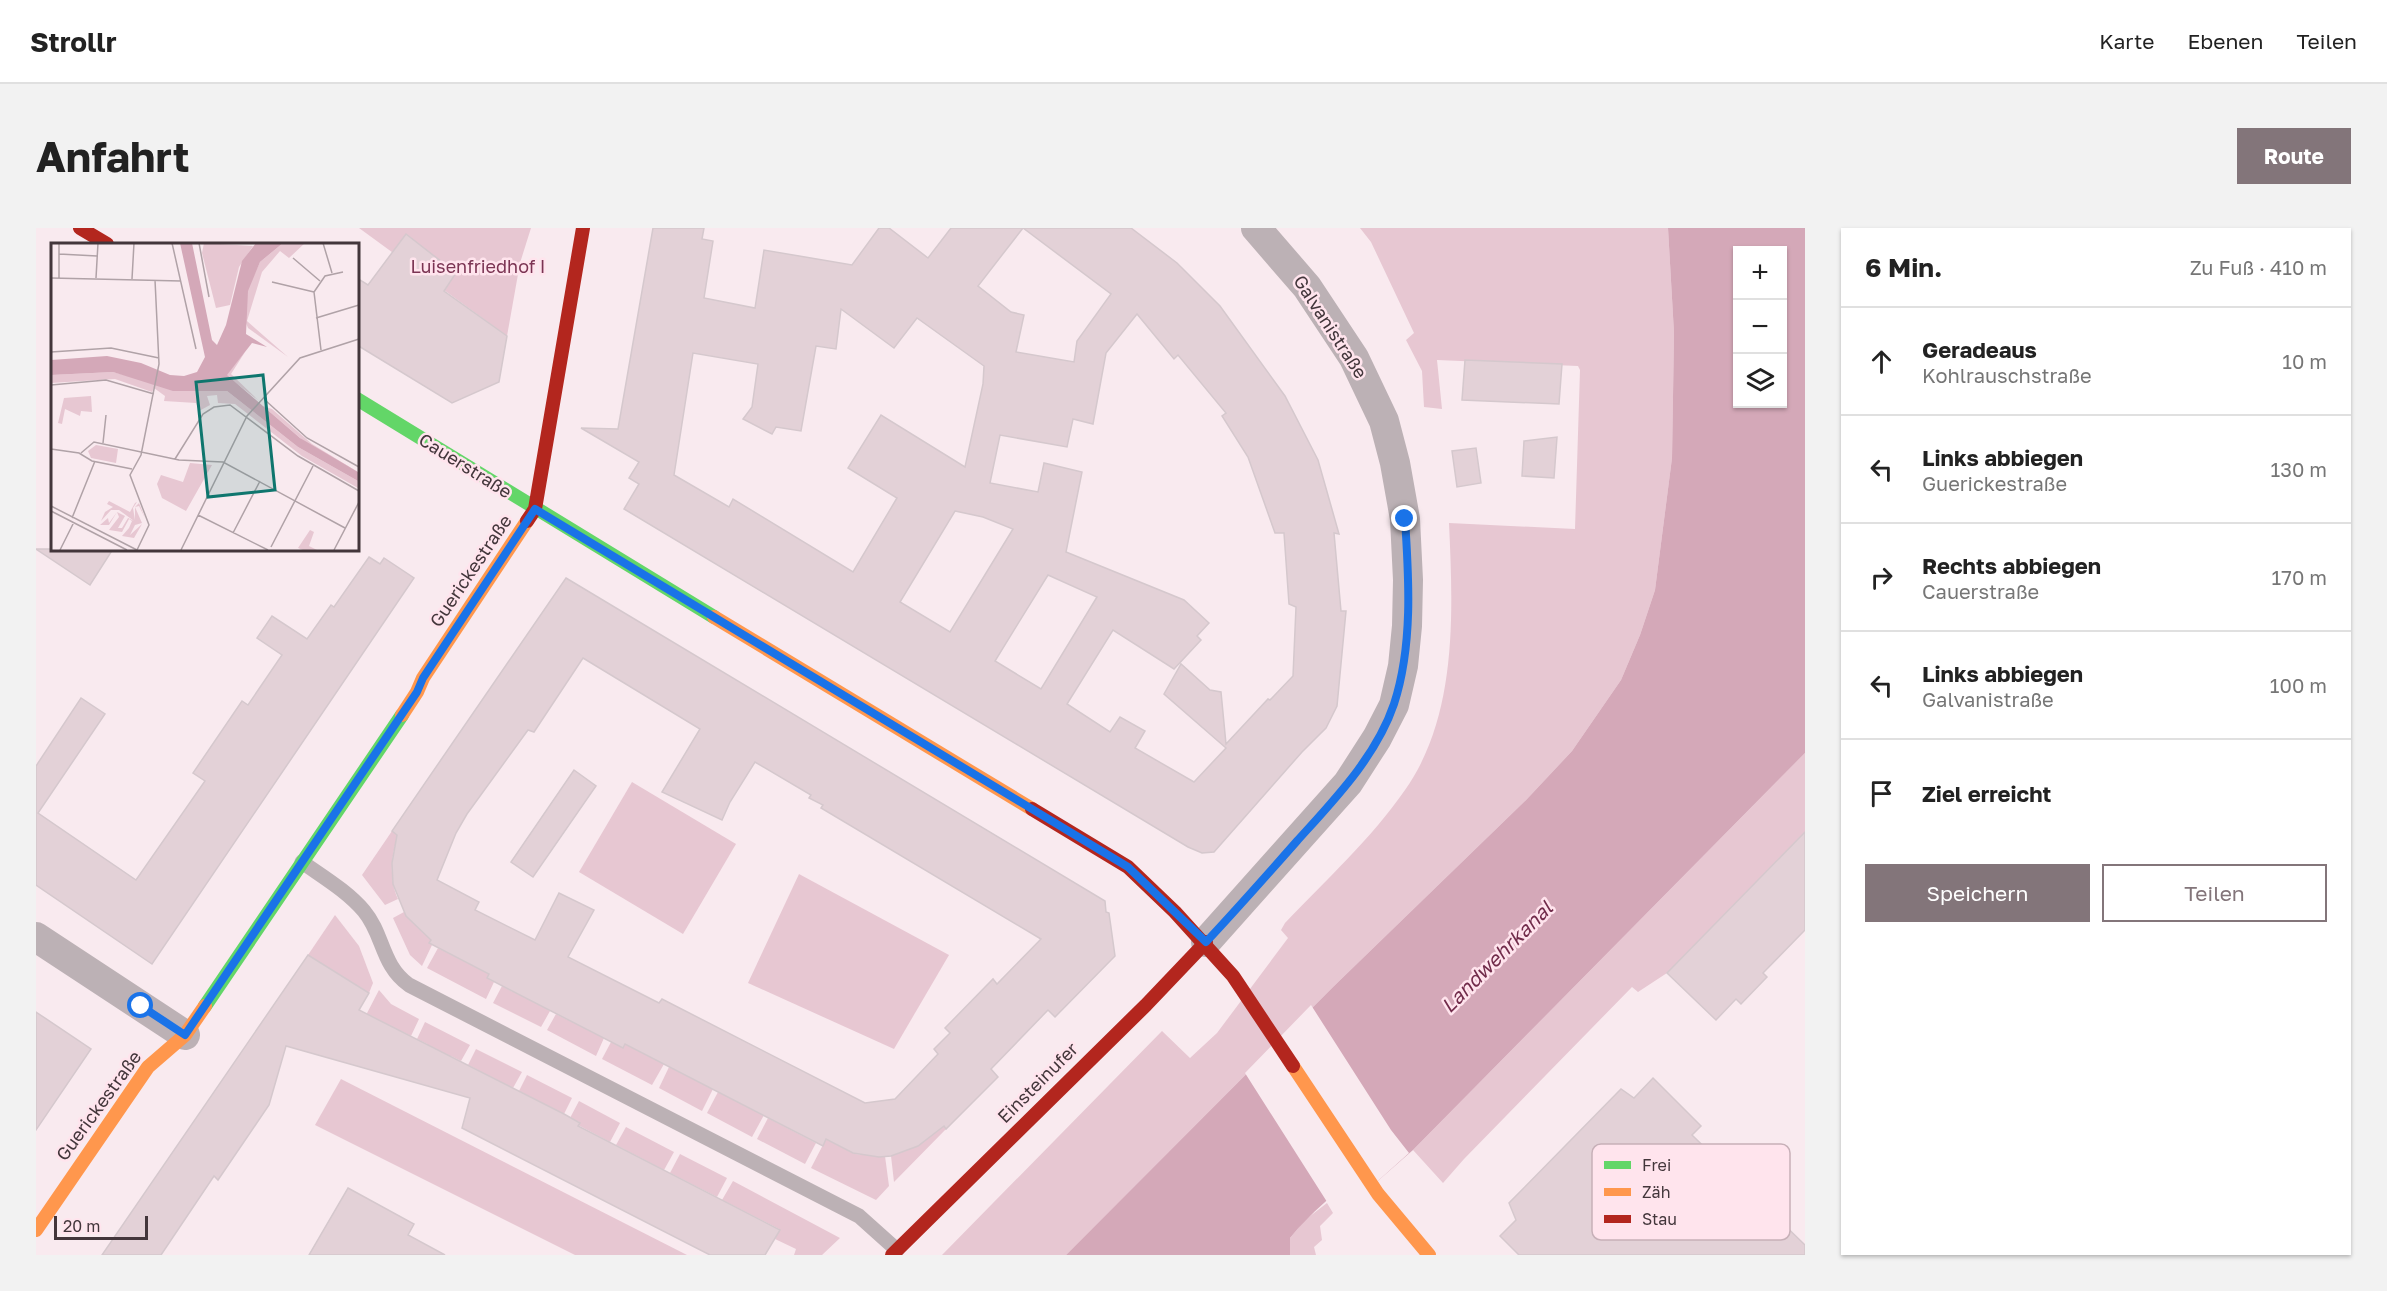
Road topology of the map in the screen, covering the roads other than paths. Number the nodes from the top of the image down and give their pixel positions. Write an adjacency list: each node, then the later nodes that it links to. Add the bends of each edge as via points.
1 (80, 228): 4 (street)
2 (583, 228): 6 (street, Guerickestraße)
3 (1256, 228): 9 (street, Galvanistraße, via 1313,296 1354,358 1384,421 1405,519 1407,626 1394,705 1377,738 1348,783)
4 (105, 243)
5 (358, 400): 6 (street, Cauerstraße)
6 (535, 509): 7 (street, Guerickestraße); 9 (street, Cauerstraße, via 1128,867)
7 (302, 862): 10 (street, Guerickestraße); 12 (lane, Einsteinufer, via 365,912 390,967 408,986 859,1216)
8 (36, 937): 10 (street)
9 (1206, 942): 12 (street, Einsteinufer); 13 (street, Cauerstraße, via 1261,1017 1371,1187)
10 (185, 1035): 11 (street, Guerickestraße, via 148,1067)
11 (36, 1230)
12 (894, 1252)
13 (1422, 1253)

